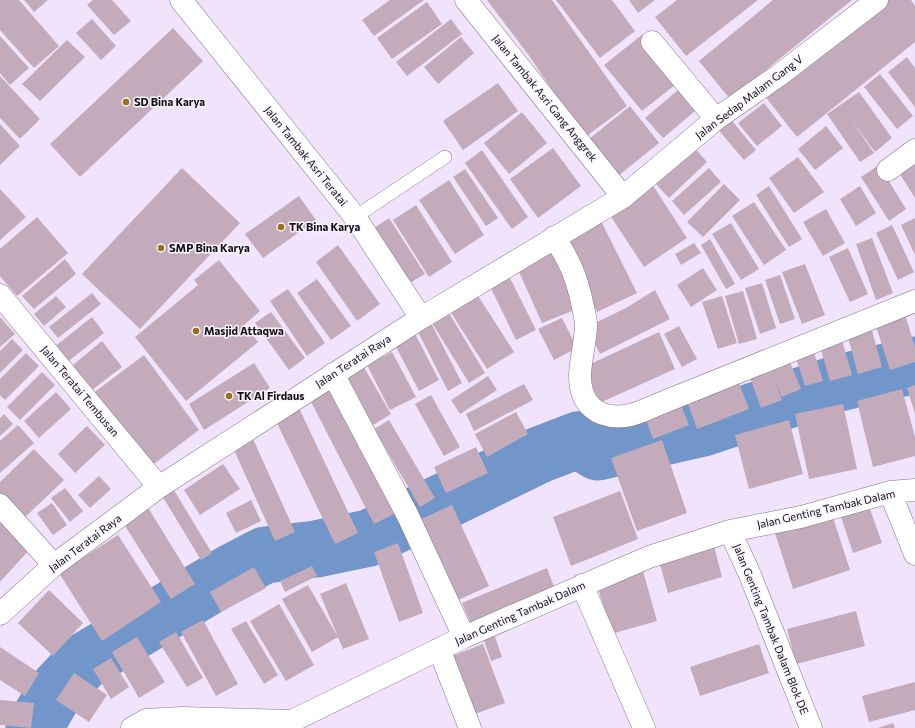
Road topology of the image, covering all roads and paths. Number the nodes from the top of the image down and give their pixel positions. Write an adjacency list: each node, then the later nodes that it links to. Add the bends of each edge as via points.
1 (181, 0): 10 (street, Jalan Tambak Asri Teratai)
2 (466, 0): 9 (street, Jalan Tambak Asri Gang Anggrek)
3 (877, 0): 5 (street, Jalan Sedap Malam Gang V, via 778,76)
4 (652, 42): 5 (street)
5 (716, 119): 9 (street, Jalan Sedap Malam Gang V)
6 (915, 150): 8 (street)
7 (445, 157): 10 (lane)
8 (888, 170)
9 (623, 197): 11 (street, Jalan Teratai Raya)
10 (355, 216): 14 (street, Jalan Tambak Asri Teratai)
11 (554, 238): 13 (street, via 578,281 586,325 581,388 586,402 594,411 608,416 626,416 659,404); 14 (street, Jalan Teratai Raya)
12 (0, 295): 16 (street, Jalan Teratai Tembusan)
13 (915, 302)
14 (421, 318): 15 (street, Jalan Teratai Raya)
15 (333, 374): 16 (street, Jalan Teratai Raya); 25 (street, via 412,524)
16 (159, 487): 22 (street, Jalan Teratai Raya)
17 (915, 490): 18 (street, Jalan Genting Tambak Dalam)
18 (890, 492): 20 (street, Jalan Genting Tambak Dalam, via 801,517); 21 (street)
19 (0, 505): 22 (street)
20 (730, 531): 23 (street, Jalan Genting Tambak Dalam, via 649,556); 31 (street, Jalan Genting Tambak Dalam Blok DE)
21 (915, 554)
22 (54, 565): 24 (street, Jalan Teratai Raya)
23 (582, 585): 25 (street, Jalan Genting Tambak Dalam); 30 (street)
24 (0, 614)
25 (464, 637): 26 (street, Jalan Genting Tambak Dalam)
26 (439, 649): 27 (street, Jalan Genting Tambak Dalam); 29 (street)
27 (293, 724): 28 (street, Jalan Genting Tambak Dalam, via 211,717)
28 (143, 725)
29 (470, 728)
30 (644, 728)
31 (811, 728)

